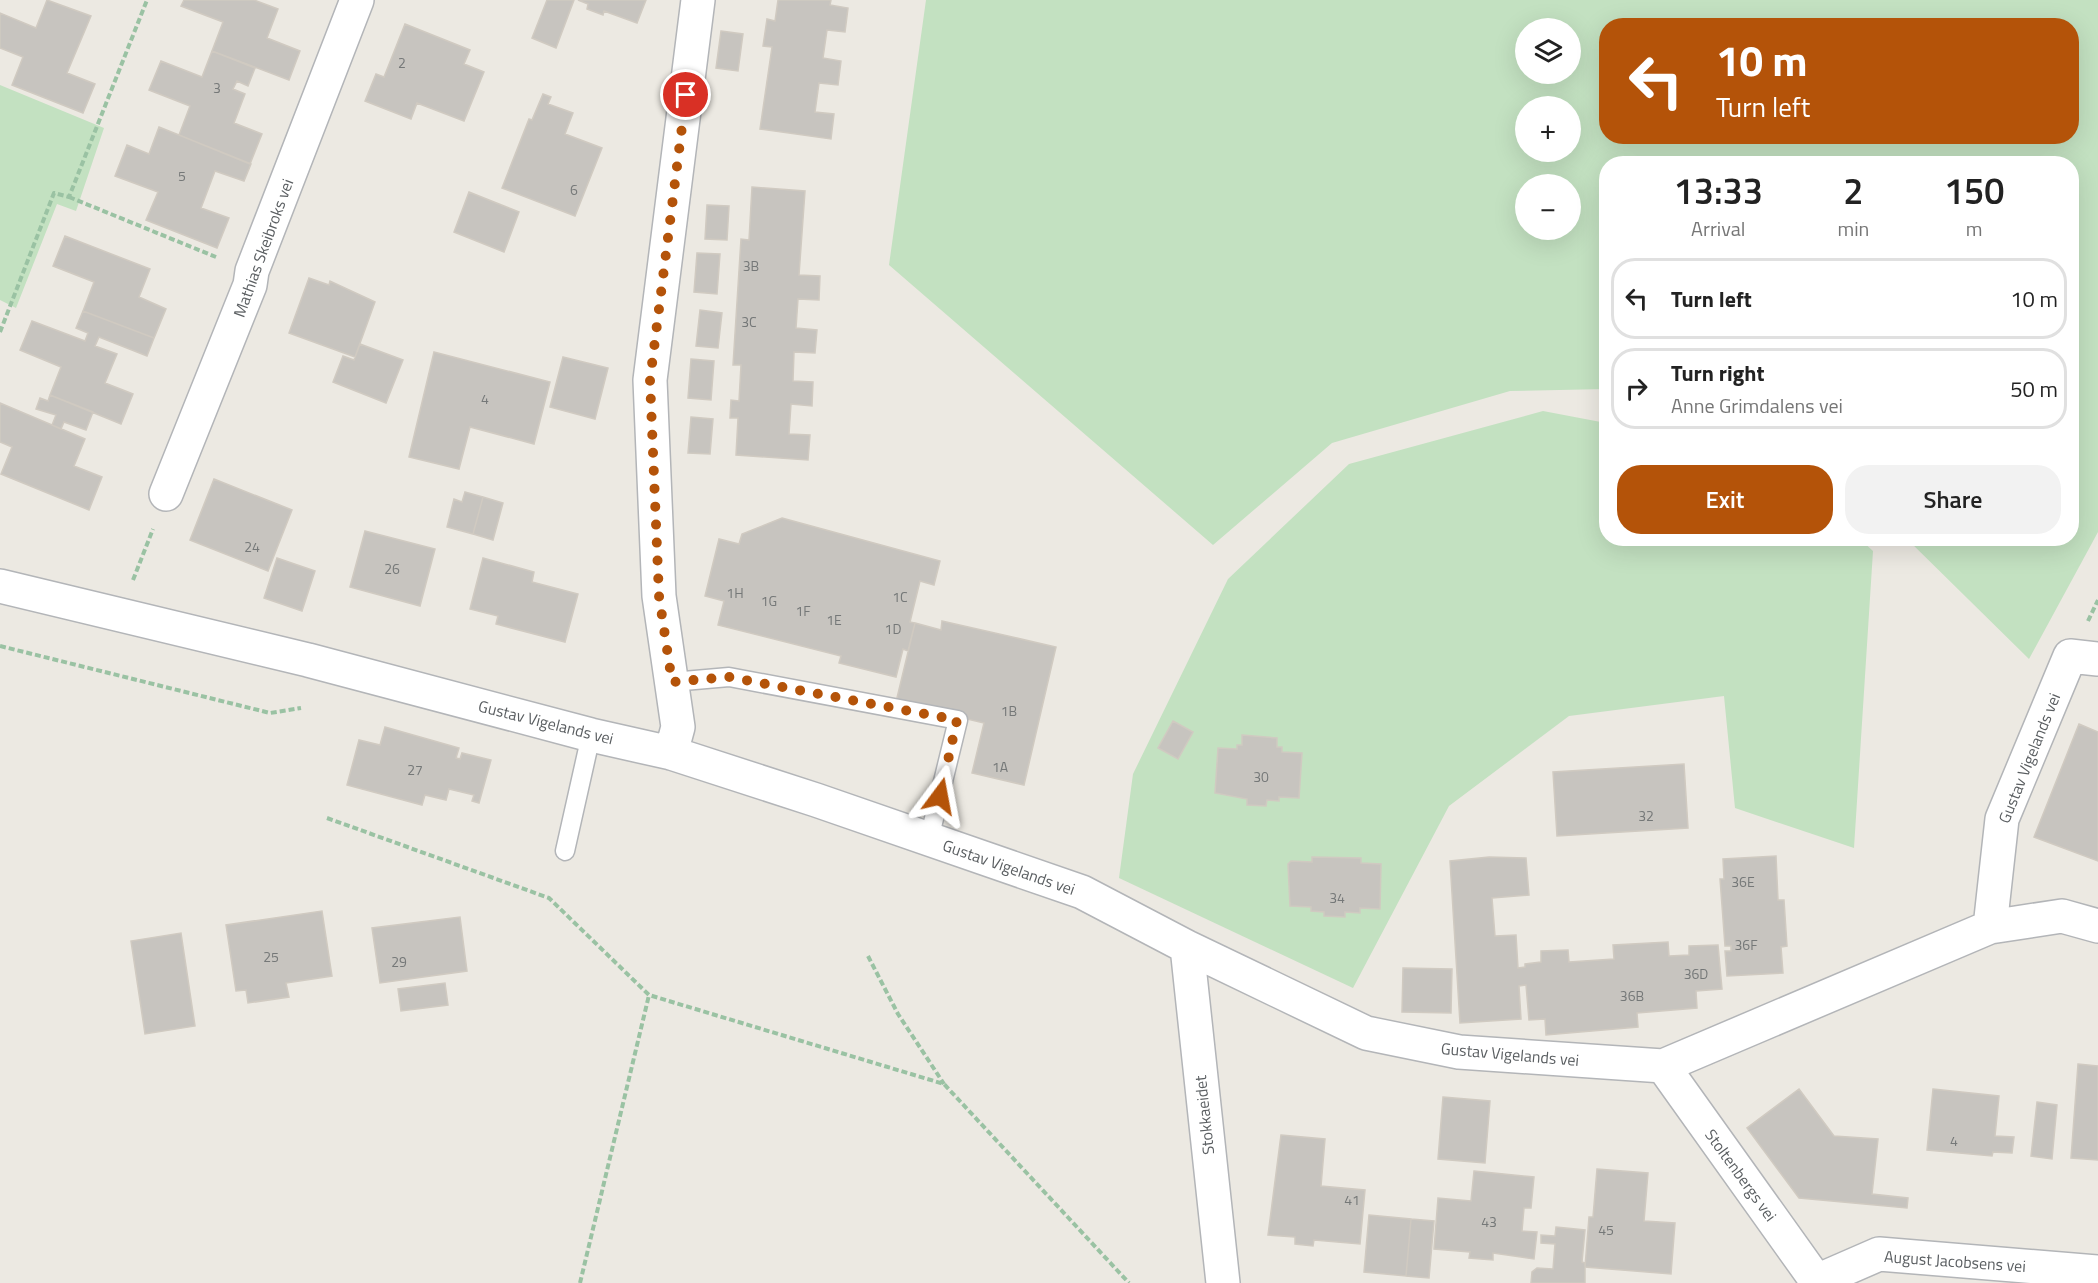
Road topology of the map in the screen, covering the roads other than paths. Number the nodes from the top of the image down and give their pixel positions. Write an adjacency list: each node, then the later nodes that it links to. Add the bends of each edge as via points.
1 (357, 0): 3 (street, Mathias Skeibroks vei)
2 (698, 0): 6 (street, via 650,380 659,596)
3 (166, 495)
4 (0, 586): 7 (street, Gustav Vigelands vei, via 308,660)
5 (2098, 659): 12 (street, Gustav Vigelands vei, via 2070,656 2001,819)
6 (672, 682): 8 (street, via 678,727); 9 (lane, via 729,677 957,720)
7 (591, 735): 8 (street, Gustav Vigelands vei); 10 (lane)
8 (671, 753): 9 (street, Gustav Vigelands vei)
9 (930, 839): 13 (street, Gustav Vigelands vei, via 1082,892)
10 (565, 851)
11 (2098, 926): 12 (street, Gustav Vigelands vei, via 2062,916)
12 (1990, 927): 14 (street, Gustav Vigelands vei)
13 (1187, 947): 14 (street, Gustav Vigelands vei, via 1366,1034 1459,1052); 17 (street, Stokkaeidet)
14 (1664, 1066): 16 (street, Stoltenbergs vei)
15 (2098, 1272): 16 (street, August Jacobsens vei, via 1880,1254)
16 (1817, 1282)
17 (1223, 1283)

